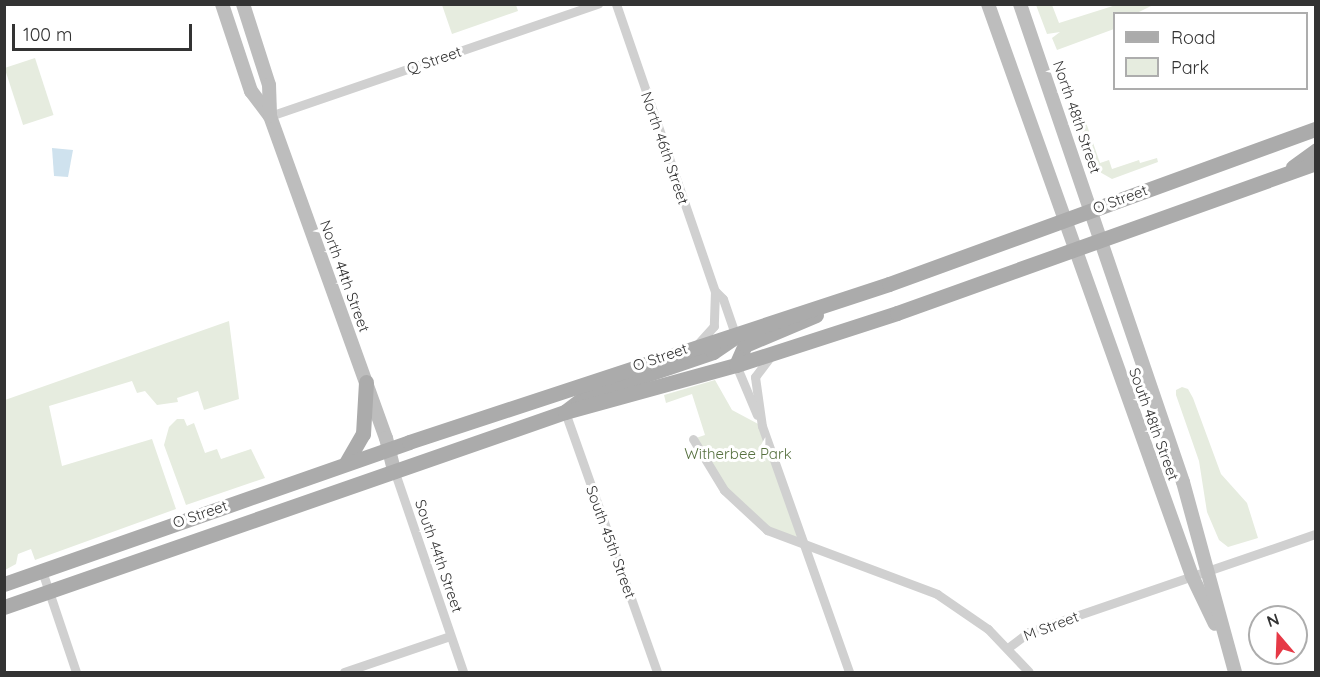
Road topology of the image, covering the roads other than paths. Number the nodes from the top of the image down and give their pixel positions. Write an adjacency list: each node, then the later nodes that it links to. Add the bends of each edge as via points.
1 (222, 4): 7 (main road, North 44th Street, via 251,91)
2 (243, 4): 7 (main road, North 44th Street, via 269,86)
3 (598, 4): 7 (street, Q Street)
4 (616, 4): 16 (street, North 46th Street)
5 (988, 4): 13 (main road)
6 (1020, 4): 12 (main road, North 48th Street)
7 (270, 116): 22 (main road, North 44th Street)
8 (1316, 129): 12 (main road, O Street)
9 (1316, 150): 11 (main road)
10 (1316, 163): 11 (main road, O Street)
11 (1284, 175): 14 (main road, O Street)
12 (1092, 208): 13 (main road, O Street); 14 (main road, North 48th Street)
13 (1063, 219): 15 (main road, South 48th Street); 17 (main road, O Street)
14 (1103, 240): 15 (main road, O Street); 31 (main road, South 48th Street, via 1184,482)
15 (1074, 250): 20 (main road, O Street); 33 (main road, South 48th Street)
16 (715, 291): 18 (street, North 46th Street, via 723,299); 19 (street, North 46th Street, via 714,326)
17 (842, 300): 18 (main road, O Street); 21 (main road, via 800,324 745,345)
18 (735, 333): 19 (main road, O Street); 23 (main road, via 713,352 587,395)
19 (698, 344): 26 (main road, O Street)
20 (776, 352): 21 (main road, O Street); 24 (street, via 764,361 755,376)
21 (736, 365): 23 (main road, O Street); 24 (street)
22 (366, 382): 26 (main road, North 44th Street); 27 (main road, via 363,434)
23 (566, 412): 28 (main road, O Street); 43 (street, South 45th Street)
24 (762, 426): 30 (street)
25 (693, 439): 30 (street, M Street, via 713,476 735,503 778,537)
26 (388, 449): 27 (main road, O Street); 28 (main road, South 44th Street)
27 (346, 464): 32 (main road, O Street)
28 (394, 470): 35 (main road, O Street); 37 (street, South 44th Street)
29 (1316, 534): 31 (street, M Street)
30 (804, 545): 39 (street, M Street, via 928,589 963,609); 44 (street)
31 (1208, 570): 33 (street, M Street); 38 (main road, South 48th Street)
32 (42, 571): 34 (main road, O Street); 35 (street)
33 (1191, 576): 38 (main road, South 48th Street); 39 (street, M Street, via 1029,632)
34 (4, 584)
35 (49, 591): 36 (main road, O Street); 40 (street)
36 (4, 607)
37 (450, 636): 41 (street); 42 (street, South 44th Street)
38 (1222, 636): 46 (main road, South 48th Street)
39 (1009, 647): 45 (street)
40 (76, 672)
41 (344, 672)
42 (463, 672)
43 (657, 672)
44 (849, 672)
45 (1029, 672)
46 (1235, 672)

